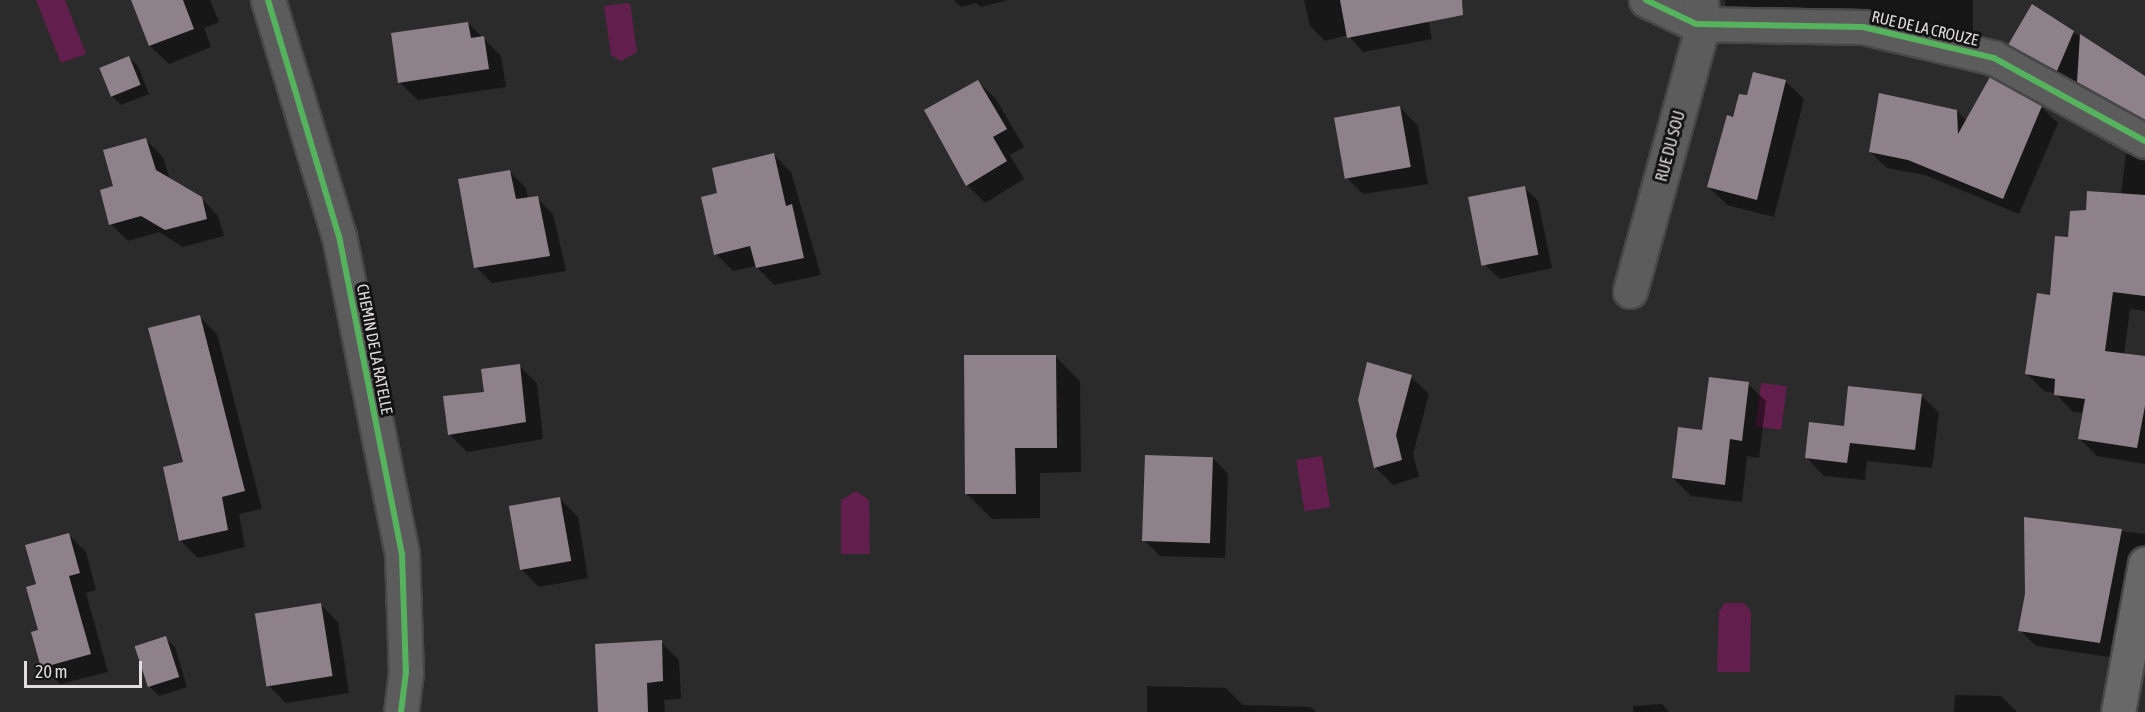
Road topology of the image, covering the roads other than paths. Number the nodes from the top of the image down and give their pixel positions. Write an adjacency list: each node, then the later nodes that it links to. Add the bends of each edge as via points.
1 (268, 0): 7 (street, CHEMIN DE LA RATELLE, via 339,236 402,554 406,672)
2 (1646, 0): 3 (street, RUE DE LA CROUZE)
3 (1702, 12): 4 (street, RUE DE LA CROUZE, via 1863,27 1994,58); 5 (street, RUE DU SOU)
4 (2145, 141)
5 (1630, 291)
6 (2145, 563): 8 (main road)
7 (401, 712)
8 (2118, 712)

